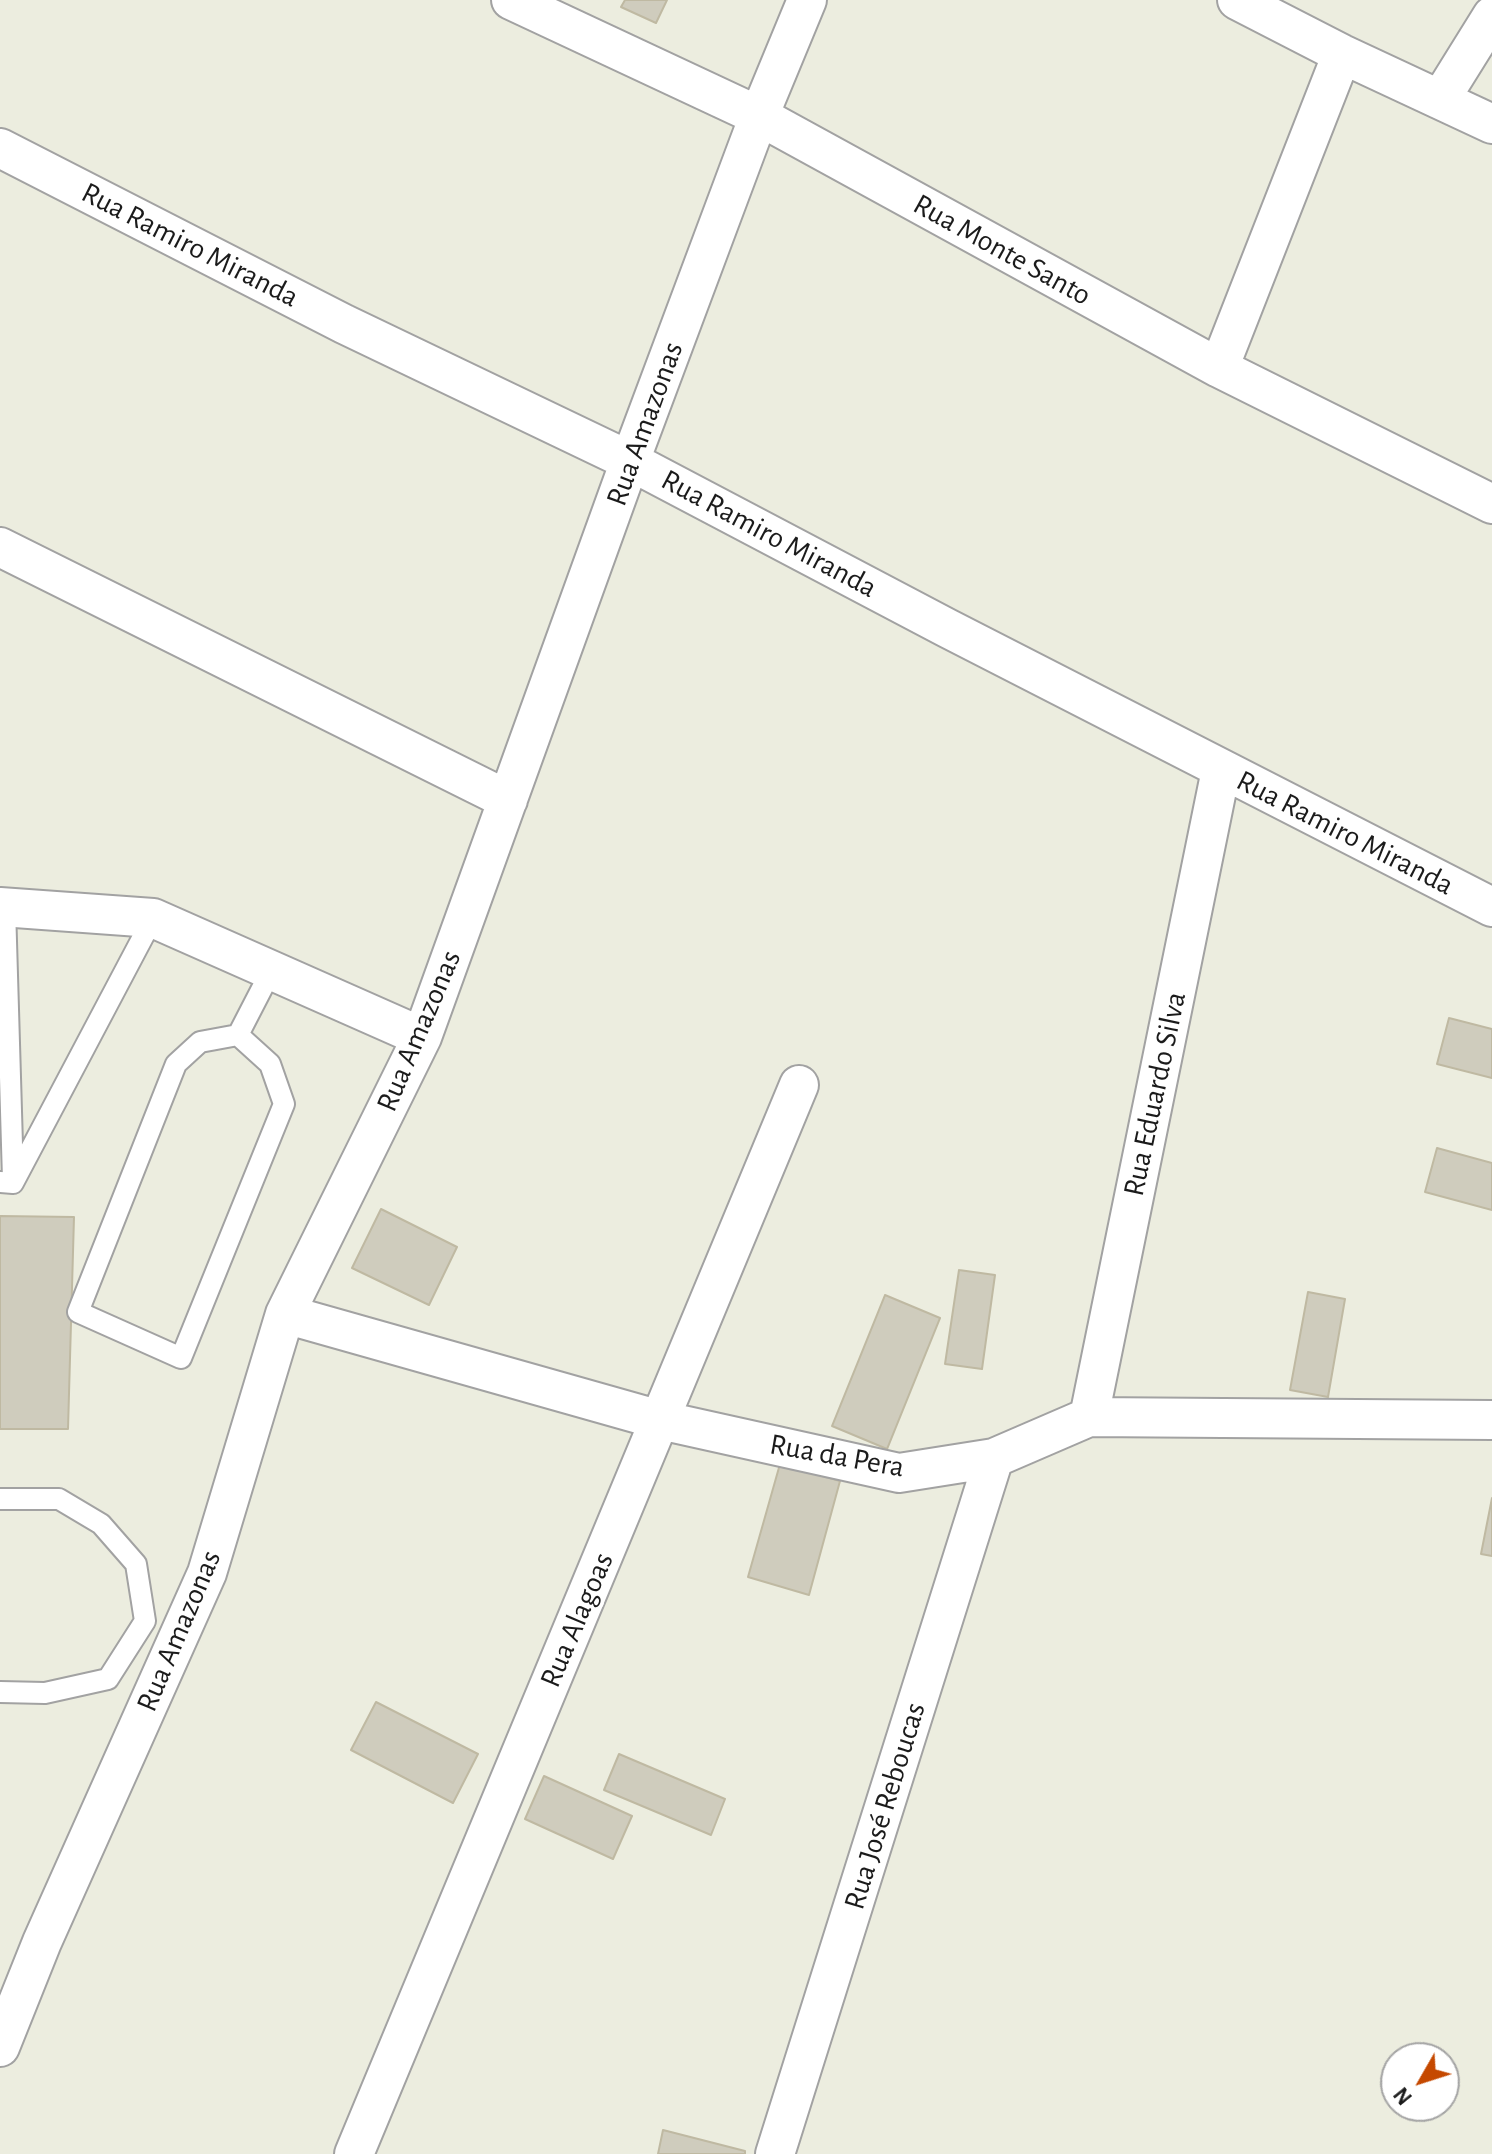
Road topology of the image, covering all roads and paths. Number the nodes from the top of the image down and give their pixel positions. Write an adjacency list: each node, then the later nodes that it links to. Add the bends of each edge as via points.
1 (511, 0): 7 (street, Rua Monte Santo)
2 (807, 0): 7 (street, Rua Amazonas)
3 (1237, 0): 5 (street)
4 (1492, 16): 6 (street)
5 (1342, 54): 6 (street); 10 (street)
6 (1441, 98): 8 (street)
7 (759, 116): 10 (street, Rua Monte Santo); 11 (street, Rua Amazonas)
8 (1492, 124)
9 (0, 148): 11 (street, Rua Ramiro Miranda, via 344,324)
10 (1219, 368): 12 (street, Rua Monte Santo)
11 (630, 461): 14 (street, Rua Ramiro Miranda); 15 (street, Rua Amazonas)
12 (1492, 504)
13 (0, 547): 15 (street)
14 (1221, 770): 17 (street, Rua Ramiro Miranda); 26 (street, Rua Eduardo Silva)
15 (508, 800): 21 (street, Rua Amazonas)
16 (2, 907): 18 (street); 23 (lane)
17 (1492, 907)
18 (153, 918): 19 (street); 23 (lane)
19 (271, 971): 20 (lane); 21 (street)
20 (238, 1035): 20 (lane, via 200,1042 176,1064 78,1312 181,1358 284,1104 270,1064)
21 (422, 1037): 24 (street, Rua Amazonas)
22 (799, 1085): 27 (street, Rua Alagoas)
23 (6, 1183)
24 (285, 1314): 27 (street, Rua da Pera); 31 (street, Rua Amazonas, via 207,1573)
25 (1490, 1413): 26 (street, Rua da Pera)
26 (1089, 1417): 28 (street, Rua da Pera)
27 (660, 1420): 28 (street, Rua da Pera, via 899,1473); 32 (street, Rua Alagoas)
28 (994, 1458): 33 (street, Rua José Reboucas)
29 (0, 1499): 30 (lane, via 59,1499 101,1524 136,1564 145,1621 108,1679 45,1693)
30 (0, 1692)
31 (0, 2047)
32 (354, 2154)
33 (775, 2154)

